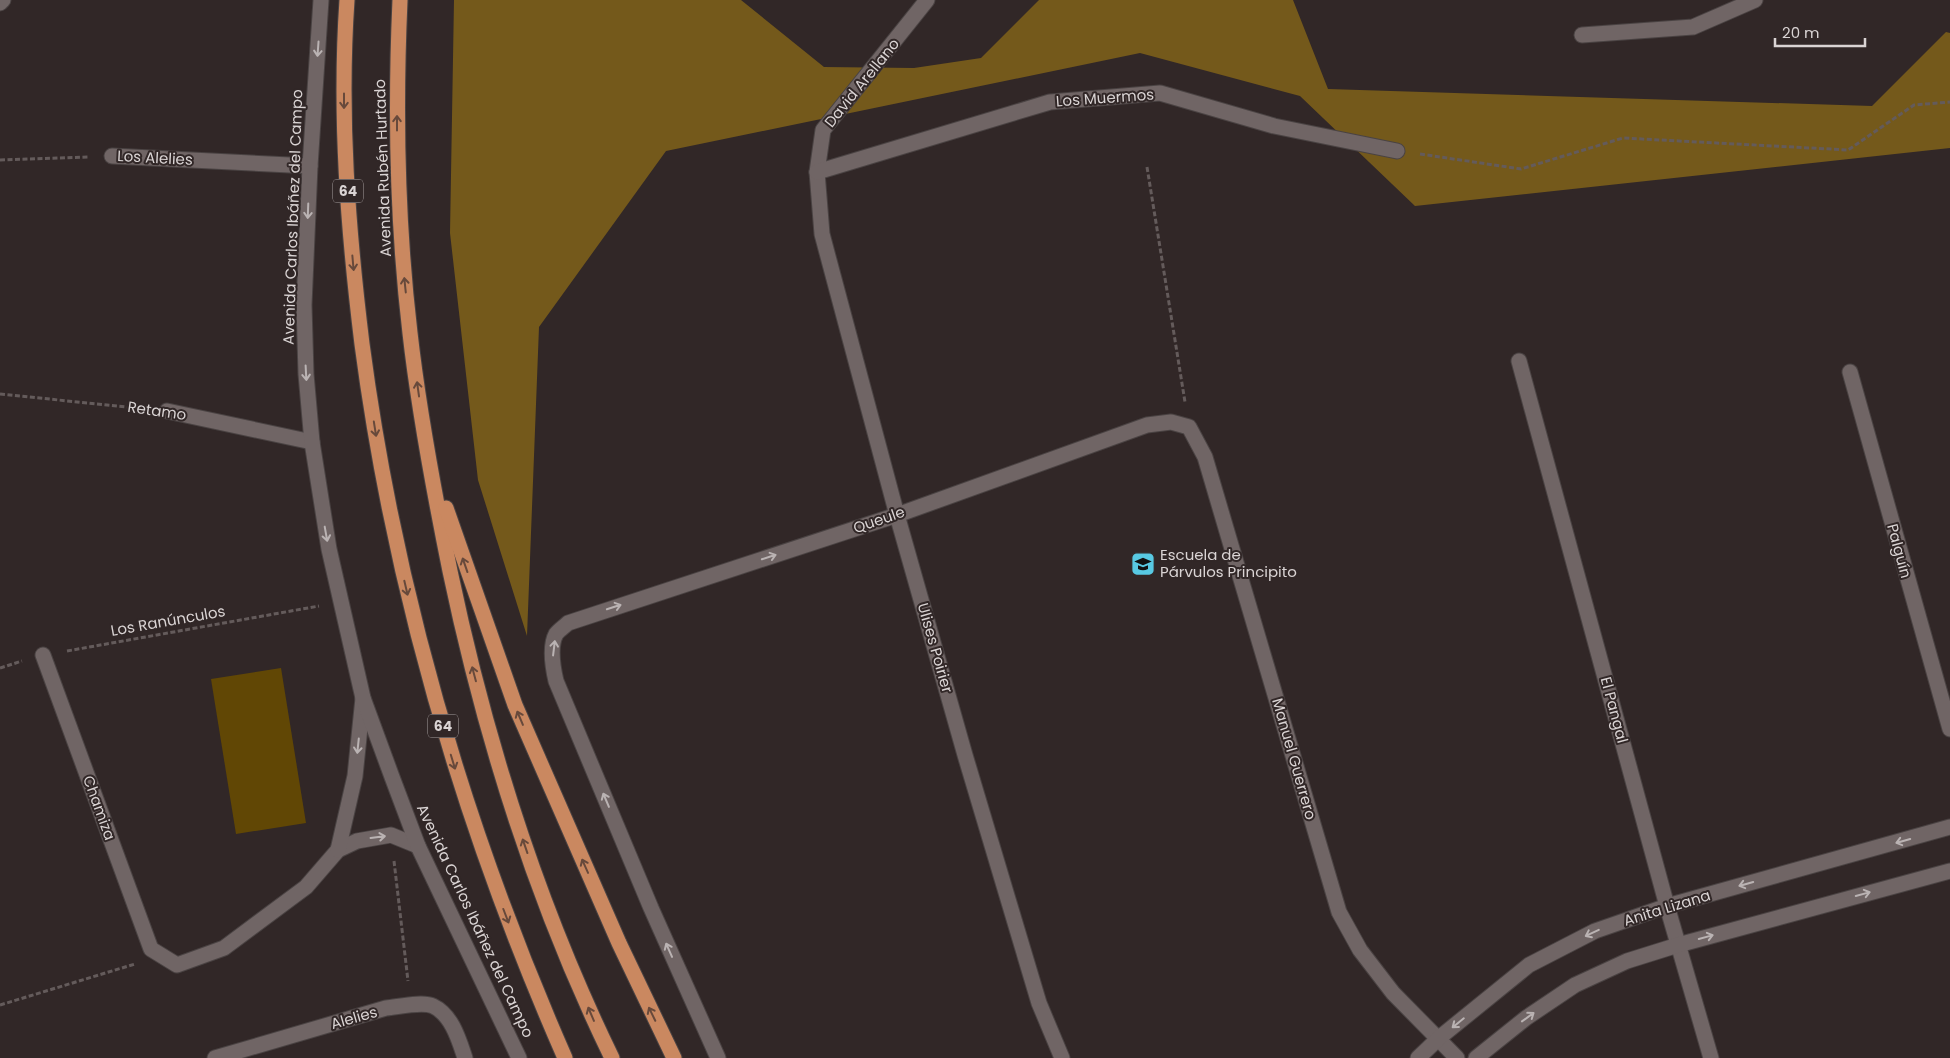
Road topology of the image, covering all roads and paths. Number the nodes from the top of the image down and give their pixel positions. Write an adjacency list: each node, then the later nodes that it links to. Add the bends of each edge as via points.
1 (3, 0): 7 (street)
2 (321, 0): 13 (street, Avenida Carlos Ibáñez del Campo, one-way to 13)
3 (347, 0): 44 (highway, Avenida Carlos Ibáñez del Campo / 64, one-way to 44, via 344,64 346,166 354,270 367,381 404,578 454,766 497,893)
4 (400, 0): 23 (highway, Avenida Rubén Hurtado, one-way to 4, via 410,334 400,222 396,81)
5 (927, 0): 15 (street, David Arellano, via 824,130)
6 (1755, 0): 8 (street, via 1693,26)
7 (0, 3)
8 (1582, 35)
9 (1950, 102): 10 (path, via 1914,105 1848,150 1624,138 1521,169)
10 (1397, 151): 15 (street, Los Muermos, via 1274,126 1160,93 1050,102)
11 (112, 156): 12 (path, Los Alelies); 13 (street, Los Alelies)
12 (0, 160)
13 (310, 166): 22 (street, Avenida Carlos Ibáñez del Campo, one-way to 22, via 304,305)
14 (1147, 167): 21 (path)
15 (817, 172): 16 (street, David Arellano)
16 (822, 234): 24 (street, Ulises Poirier)
17 (1519, 361): 35 (street, El Pangal)
18 (1850, 372): 29 (street, Palguín)
19 (0, 394): 20 (path, Retamo)
20 (167, 411): 22 (street, Retamo)
21 (1189, 427): 24 (street, Queule, via 1171,422 1147,425); 40 (street, Manuel Guerrero, via 1205,457 1339,912 1360,950 1393,993)
22 (312, 442): 25 (street, Avenida Carlos Ibáñez del Campo, one-way to 25, via 329,549)
23 (427, 455): 45 (highway, one-way to 23, via 546,905 506,790 458,610); 46 (highway, one-way to 23, via 619,943 515,705)
24 (898, 514): 47 (street, Queule, one-way to 24, via 556,681 553,668 556,634 568,623); 48 (street, Ulises Poirier, via 1039,1003)
25 (342, 602): 26 (path, Los Ranúnculos); 28 (street, Avenida Carlos Ibáñez del Campo)
26 (43, 655): 27 (path, Los Ranúnculos); 37 (street, Chamiza, via 151,949)
27 (0, 668)
28 (363, 698): 32 (street, Avenida Carlos Ibáñez del Campo); 33 (street, one-way to 33, via 355,776)
29 (1950, 729)
30 (1950, 828): 35 (street, Anita Lizana, one-way to 35)
31 (391, 835): 32 (street); 33 (street, one-way to 31, via 357,841); 38 (path)
32 (418, 846): 43 (street, Avenida Carlos Ibáñez del Campo)
33 (338, 850): 37 (street, via 306,887 224,948 177,965)
34 (1950, 871): 36 (street, one-way to 34)
35 (1667, 906): 36 (street, El Pangal); 40 (street, Anita Lizana, one-way to 40, via 1595,931 1529,965)
36 (1678, 945): 51 (street, one-way to 36, via 1526,1018 1575,985 1627,961); 52 (street, El Pangal)
37 (162, 956): 39 (path)
38 (411, 1004): 41 (street, Alelies, via 386,1008); 42 (street, Alelies, via 432,1006 450,1020)
39 (0, 1005)
40 (1439, 1038): 49 (street, Anita Lizana); 50 (street, Manuel Guerrero)
41 (215, 1058)
42 (465, 1058)
43 (519, 1058)
44 (565, 1058)
45 (612, 1058)
46 (674, 1058)
47 (718, 1058)
48 (1062, 1058)
49 (1418, 1058)
50 (1457, 1058)
51 (1476, 1058)
52 (1711, 1058)

